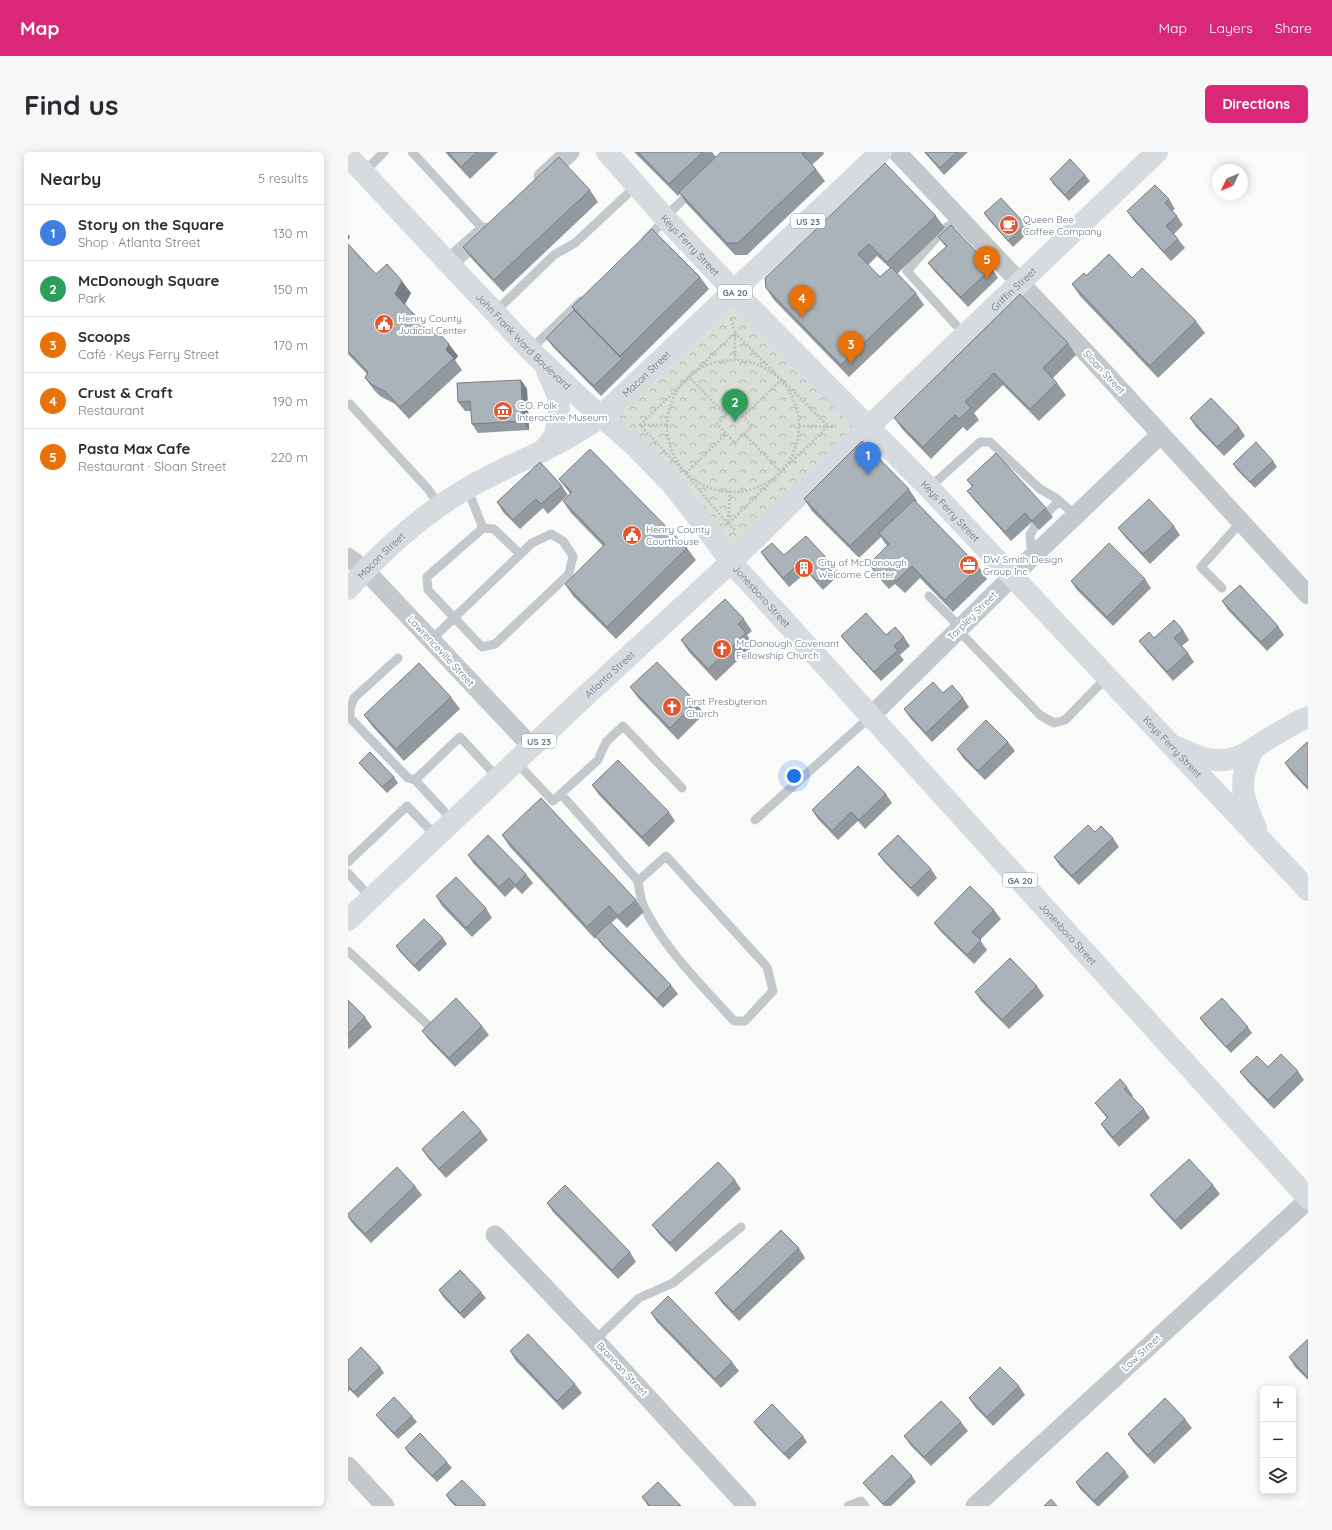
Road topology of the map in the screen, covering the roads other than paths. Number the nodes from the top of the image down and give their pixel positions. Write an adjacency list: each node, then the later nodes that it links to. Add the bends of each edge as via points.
1 (384, 152): 8 (lane)
2 (412, 152): 14 (lane)
3 (570, 152): 11 (street)
4 (607, 152): 10 (main road, Keys Ferry Street / GA 20)
5 (881, 152): 18 (main road, Macon Street / US 23)
6 (897, 152): 13 (street, Sloan Street)
7 (1157, 152): 17 (main road, Griffin Street / US 23)
8 (354, 165): 16 (main road, John Frank Ward Boulevard / GA 20)
9 (698, 184): 12 (lane)
10 (637, 185): 12 (main road, Keys Ferry Street / GA 20); 20 (lane, via 575,243 554,255)
11 (530, 189)
12 (666, 218): 15 (lane); 18 (main road, Keys Ferry Street / GA 20)
13 (960, 219): 17 (street, Sloan Street); 21 (lane, via 945,228 907,271)
14 (490, 226): 16 (street)
15 (638, 246)
16 (449, 263): 20 (main road, John Frank Ward Boulevard / GA 20)
17 (1020, 283): 21 (main road, Griffin Street / US 23); 26 (street, Sloan Street)
18 (734, 290): 24 (main road, Macon Street / US 23); 25 (main road, Keys Ferry Street / GA 20)
19 (587, 295): 22 (lane)
20 (495, 312): 22 (main road, John Frank Ward Boulevard / GA 20)
21 (965, 335): 25 (main road, Griffin Street / US 23)
22 (537, 355): 24 (main road, John Frank Ward Boulevard / GA 20); 27 (main road, via 558,396 559,411 555,435)
23 (350, 404): 31 (lane, via 428,489)
24 (600, 417): 27 (main road, Macon Street / US 23); 40 (main road, John Frank Ward Boulevard / GA 20, via 634,445 671,483)
25 (870, 426): 29 (main road, Keys Ferry Street / GA 20); 40 (main road, Atlanta Street / US 23)
26 (1161, 434): 33 (street, Tarpley Street); 34 (street, Sloan Street)
27 (543, 451): 28 (main road, Macon Street / US 23)
28 (467, 488): 31 (main road, Macon Street / US 23); 36 (lane)
29 (930, 488): 30 (lane, via 984,441 998,448 1040,489); 42 (main road, Keys Ferry Street / GA 20)
30 (1059, 501): 32 (lane); 33 (lane)
31 (439, 505): 41 (main road, Macon Street / US 23)
32 (1048, 512)
33 (1075, 515): 39 (street, Tarpley Street)
34 (1241, 522): 43 (lane, via 1201,566); 45 (street, Sloan Street)
35 (1035, 526): 39 (lane, via 1030,535)
36 (483, 528): 37 (lane, via 494,529); 47 (lane, via 427,577 428,590)
37 (520, 554): 47 (lane); 47 (lane, via 532,543 551,534 562,541 573,556 569,574 494,644 482,647)
38 (348, 557): 41 (street, Lawrenceville Street)
39 (1032, 557): 42 (street, Tarpley Street)
40 (731, 562): 53 (main road, Jonesboro Street / GA 20); 56 (main road, Atlanta Street / US 23)
41 (365, 570): 44 (main road, Macon Street / US 23); 49 (street, Lawrenceville Street)
42 (1013, 575): 48 (street, Tarpley Street); 51 (main road, Keys Ferry Street / GA 20)
43 (1222, 588)
44 (348, 589)
45 (1308, 595)
46 (929, 596): 48 (lane)
47 (453, 618): 49 (lane)
48 (960, 629): 51 (lane, via 1040,715 1054,722 1065,720); 53 (street, Tarpley Street)
49 (431, 640): 56 (street, Lawrenceville Street)
50 (398, 658): 52 (lane)
51 (1108, 677): 55 (main road, Keys Ferry Street / GA 20)
52 (351, 696): 60 (lane, via 350,718 408,778)
53 (871, 716): 63 (lane); 75 (main road, Jonesboro Street / GA 20)
54 (1308, 717): 57 (main road)
55 (1170, 744): 57 (main road, via 1218,761); 66 (main road, Keys Ferry Street)
56 (532, 748): 58 (main road, Atlanta Street / US 23)
57 (1253, 750): 66 (main road, via 1245,766 1242,789 1245,804)
58 (516, 762): 59 (main road, Atlanta Street / US 23); 62 (lane, via 553,801)
59 (498, 778): 60 (lane, via 460,737); 64 (main road, Atlanta Street / US 23)
60 (415, 780): 64 (lane)
61 (682, 788): 62 (lane, via 623,726 606,742 598,760)
62 (561, 794): 69 (lane)
63 (755, 820)
64 (453, 821): 65 (main road, Atlanta Street / US 23)
65 (437, 837): 67 (lane, via 407,806); 71 (main road, Atlanta Street / US 23)
66 (1264, 843): 70 (main road, Keys Ferry Street)
67 (348, 862)
68 (348, 874): 71 (lane)
69 (638, 881): 69 (lane, via 666,856 767,967 773,991 744,1020 734,1021 695,978 656,928 642,901)
70 (1308, 890)
71 (372, 898): 72 (main road, Atlanta Street / US 23)
72 (348, 920)
73 (348, 951): 74 (lane)
74 (427, 1024)
75 (1308, 1199): 84 (street, Low Street)
76 (741, 1227): 78 (lane, via 673,1282 639,1298)
77 (494, 1234): 78 (street, Brannan Street)
78 (594, 1340): 81 (street, Brannan Street)
79 (348, 1466): 80 (street)
80 (385, 1506)
81 (747, 1506)
82 (848, 1506): 83 (lane, via 862,1502)
83 (865, 1506)
84 (975, 1506)

